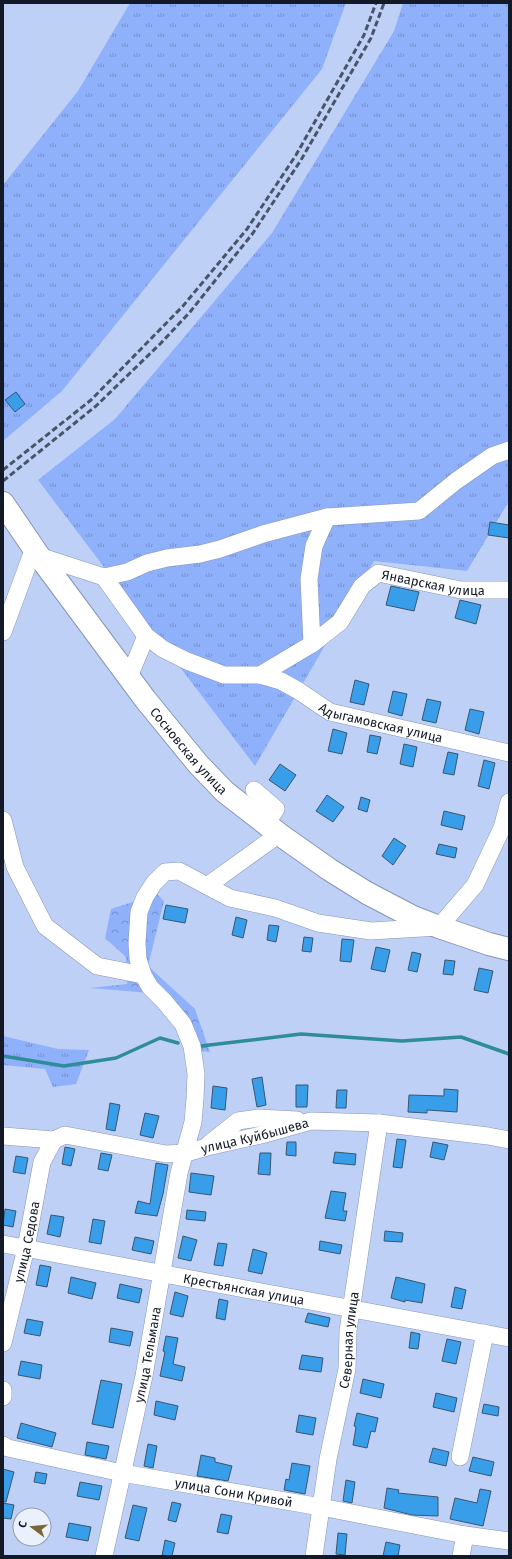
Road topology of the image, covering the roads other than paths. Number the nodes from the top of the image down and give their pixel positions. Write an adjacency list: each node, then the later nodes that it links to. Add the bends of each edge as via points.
1 (509, 450): 3 (street, via 492,456 419,511)
2 (3, 503): 4 (main road, Сосновская улица)
3 (327, 517): 5 (street, via 263,534 220,549 167,558); 9 (street, via 314,546 309,579)
4 (36, 552): 5 (street); 7 (street); 11 (main road, Сосновская улица)
5 (104, 577): 8 (street)
6 (509, 590): 9 (street, Январская улица, via 462,590 378,573 362,586 340,622)
7 (3, 632)
8 (146, 636): 10 (street, via 163,649 224,675); 11 (street)
9 (312, 644): 10 (street)
10 (260, 675): 12 (street, Адыгамовская улица, via 299,690 330,712)
11 (129, 677): 16 (main road, Сосновская улица, via 198,764 225,792)
12 (509, 753)
13 (254, 790): 16 (street, via 276,809)
14 (509, 802): 18 (street, via 502,828 475,885)
15 (3, 820): 20 (street, via 15,867 45,926 96,966)
16 (272, 829): 17 (street); 18 (main road, Сосновская улица, via 367,893)
17 (208, 886): 18 (street, Сосновская улица, via 230,898 275,908 318,924 371,931); 20 (street, Сосновская улица, via 178,871 165,872 154,883 139,912 138,959)
18 (439, 927): 19 (main road, Сосновская улица)
19 (509, 949)
20 (143, 975): 28 (street, улица Тельмана, via 150,987 183,1024 192,1046 196,1074 195,1099)
21 (362, 1123): 22 (street, улица Куйбышева); 27 (street); 28 (street, улица Куйбышева, via 311,1121)
22 (379, 1123): 26 (street, улица Куйбышева); 27 (street, Северная улица)
23 (3, 1136): 24 (street, улица Куйбышева)
24 (27, 1138): 25 (street, улица Куйбышева); 29 (street)
25 (54, 1140): 28 (street, улица Куйбышева, via 65,1135 166,1154); 29 (street, улица Седова)
26 (509, 1140)
27 (376, 1147): 33 (street, Северная улица)
28 (186, 1153): 32 (street, улица Тельмана, via 179,1173)
29 (42, 1162): 31 (street, улица Седова)
30 (3, 1244): 31 (street, Крестьянская улица)
31 (26, 1248): 32 (street, Крестьянская улица); 36 (street, улица Седова)
32 (162, 1272): 33 (street, Крестьянская улица); 41 (street, улица Тельмана, via 144,1376)
33 (352, 1308): 34 (street, Крестьянская улица); 42 (street, Северная улица, via 348,1331 347,1369 328,1459)
34 (485, 1333): 35 (street, Крестьянская улица); 40 (street)
35 (509, 1338)
36 (3, 1343)
37 (3, 1390): 38 (street)
38 (3, 1397)
39 (3, 1445): 41 (street, улица Сони Кривой)
40 (460, 1457)
41 (122, 1473): 42 (street, улица Сони Кривой); 45 (street, улица Тельмана)
42 (321, 1508): 43 (street, улица Сони Кривой); 46 (street, Северная улица)
43 (465, 1535): 44 (street, улица Сони Кривой); 47 (street)
44 (509, 1541)
45 (104, 1556)
46 (314, 1556)
47 (461, 1556)

